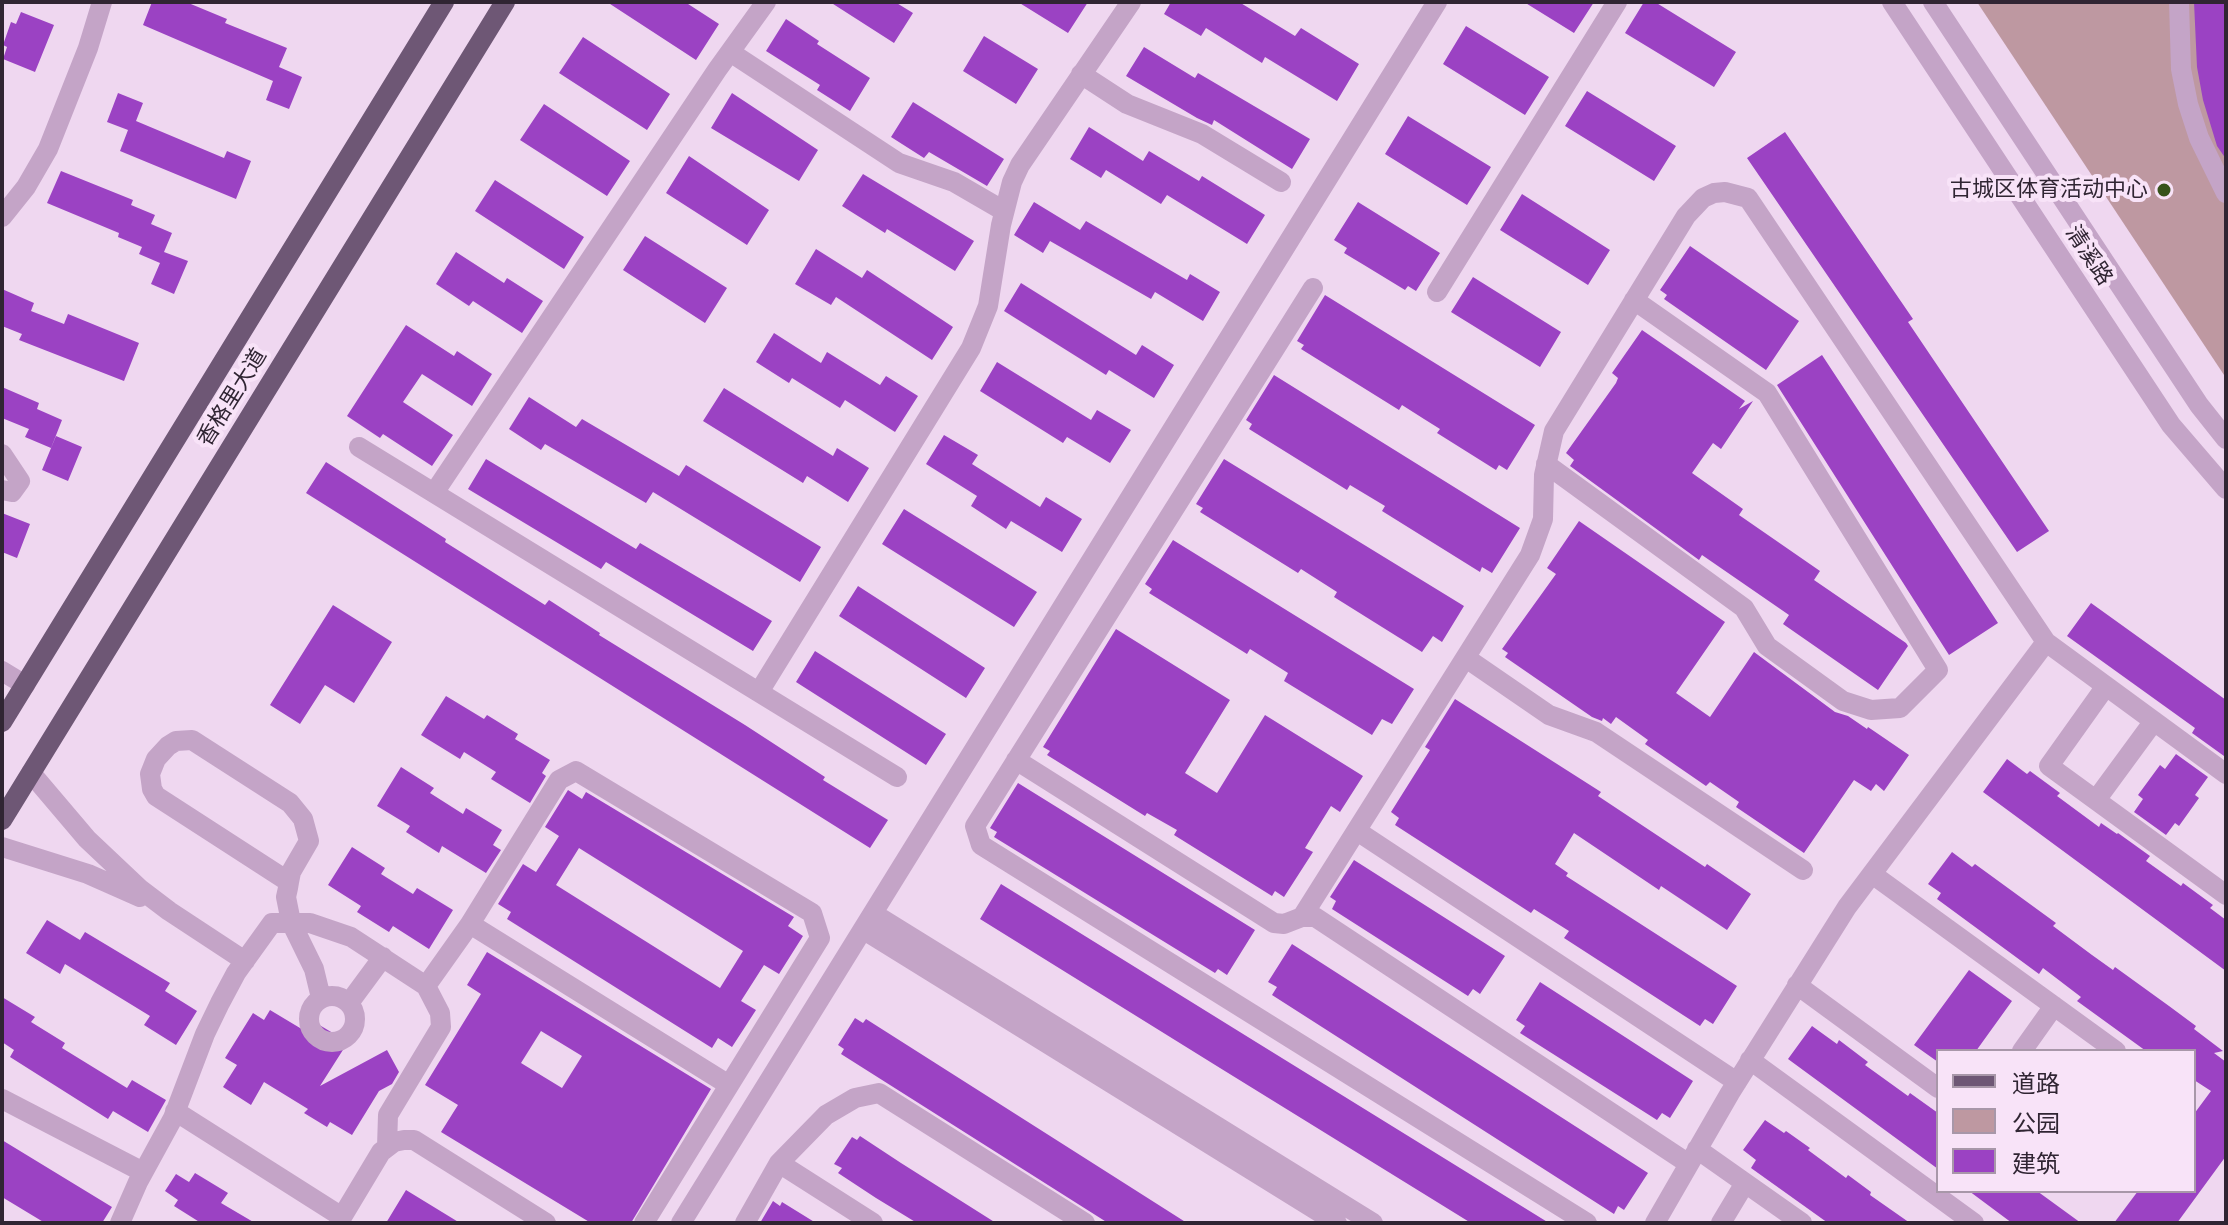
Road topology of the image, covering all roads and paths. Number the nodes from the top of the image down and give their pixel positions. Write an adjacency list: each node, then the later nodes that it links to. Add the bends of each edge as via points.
1 (102, 2): 16 (street, via 48,149)
2 (444, 2): 30 (main road, 香格里大道)
3 (505, 2): 36 (main road, 香格里大道)
4 (766, 2): 11 (street)
5 (1131, 2): 12 (street)
6 (1437, 2): 50 (street)
7 (1617, 2): 18 (street)
8 (1892, 2): 24 (street, 清溪路, via 2171,425)
9 (1933, 2): 20 (street, 清溪路)
10 (2179, 2): 14 (street, via 2188,104)
11 (730, 52): 15 (street, via 899,163 954,182); 26 (street)
12 (1081, 74): 13 (street, via 1127,104 1202,134); 15 (street, via 1020,165)
13 (1281, 182)
14 (2226, 193)
15 (1004, 211): 32 (street, via 988,306 971,348)
16 (2, 217)
17 (1313, 288): 35 (street)
18 (1437, 292)
19 (1634, 300): 23 (street, via 1554,431); 23 (street, via 1767,393 1938,670 1900,708 1871,710 1843,701 1767,646 1744,608); 27 (street, via 1693,206 1714,193 1748,198)
20 (2222, 423)
21 (359, 447): 26 (street)
22 (2, 454): 25 (street, via 20,481 12,492)
23 (1546, 464): 28 (street, via 1540,533)
24 (2226, 489)
25 (2, 490)
26 (434, 493): 32 (street)
27 (2046, 642): 31 (street); 44 (street)
28 (1466, 658): 41 (street); 43 (street, via 1549,715 1596,732)
29 (2, 671): 30 (street)
30 (25, 685): 34 (main road, 香格里大道)
31 (2106, 686): 33 (street); 39 (street, via 2049,766)
32 (759, 692): 38 (street)
33 (2154, 721): 37 (street); 39 (street)
34 (2, 722)
35 (1016, 760): 48 (street, via 1274,923); 83 (street, via 975,826 981,845)
36 (31, 773): 40 (main road, 香格里大道); 47 (street, via 87,839)
37 (2226, 774)
38 (897, 777)
39 (2096, 800): 46 (street)
40 (2, 820)
41 (1357, 831): 48 (street); 62 (street)
42 (2, 847): 47 (street, via 88,874)
43 (1803, 870)
44 (1872, 874): 54 (street); 58 (street)
45 (289, 882): 45 (street, via 156,796 150,782 152,766 168,746 192,740 298,810 309,841); 49 (street)
46 (2226, 895)
47 (169, 911): 53 (street)
48 (1302, 917): 68 (street, via 1315,917)
49 (291, 922): 52 (street, via 331,929); 53 (street, via 272,923); 56 (street, via 314,969)
50 (869, 922): 77 (street); 81 (street); 82 (street)
51 (470, 924): 55 (street); 63 (street); 63 (street, via 559,780 576,771 812,913 820,938)
52 (383, 957): 55 (street); 57 (street)
53 (245, 961): 66 (street, via 205,1034)
54 (1797, 985): 61 (street); 64 (street)
55 (426, 986): 67 (street, via 441,1027 388,1115)
56 (321, 998): 57 (street, via 331,995); 57 (street, via 310,1009 308,1021 326,1042 345,1039 352,1032 355,1012)
57 (349, 1003)
58 (2054, 1006): 59 (street); 60 (street)
59 (2023, 1049)
60 (2113, 1049)
61 (1750, 1060): 62 (street); 86 (street)
62 (1737, 1082): 68 (street)
63 (729, 1085): 76 (street)
64 (1936, 1087)
65 (2, 1099): 70 (street)
66 (175, 1111): 70 (street); 72 (street)
67 (387, 1147): 72 (street); 75 (street, via 414,1140)
68 (1693, 1156): 71 (street); 84 (street)
69 (779, 1163): 78 (street); 79 (street); 80 (street, via 826,1115 855,1098 879,1093)
70 (143, 1172): 74 (street)
71 (1745, 1183): 73 (street); 85 (street)
72 (346, 1220)
73 (1793, 1220)
74 (120, 1223)
75 (546, 1223)
76 (644, 1223)
77 (681, 1223)
78 (745, 1223)
79 (873, 1223)
80 (1085, 1223)
81 (1337, 1223)
82 (1373, 1223)
83 (1587, 1223)
84 (1655, 1223)
85 (1721, 1223)
86 (1974, 1223)

